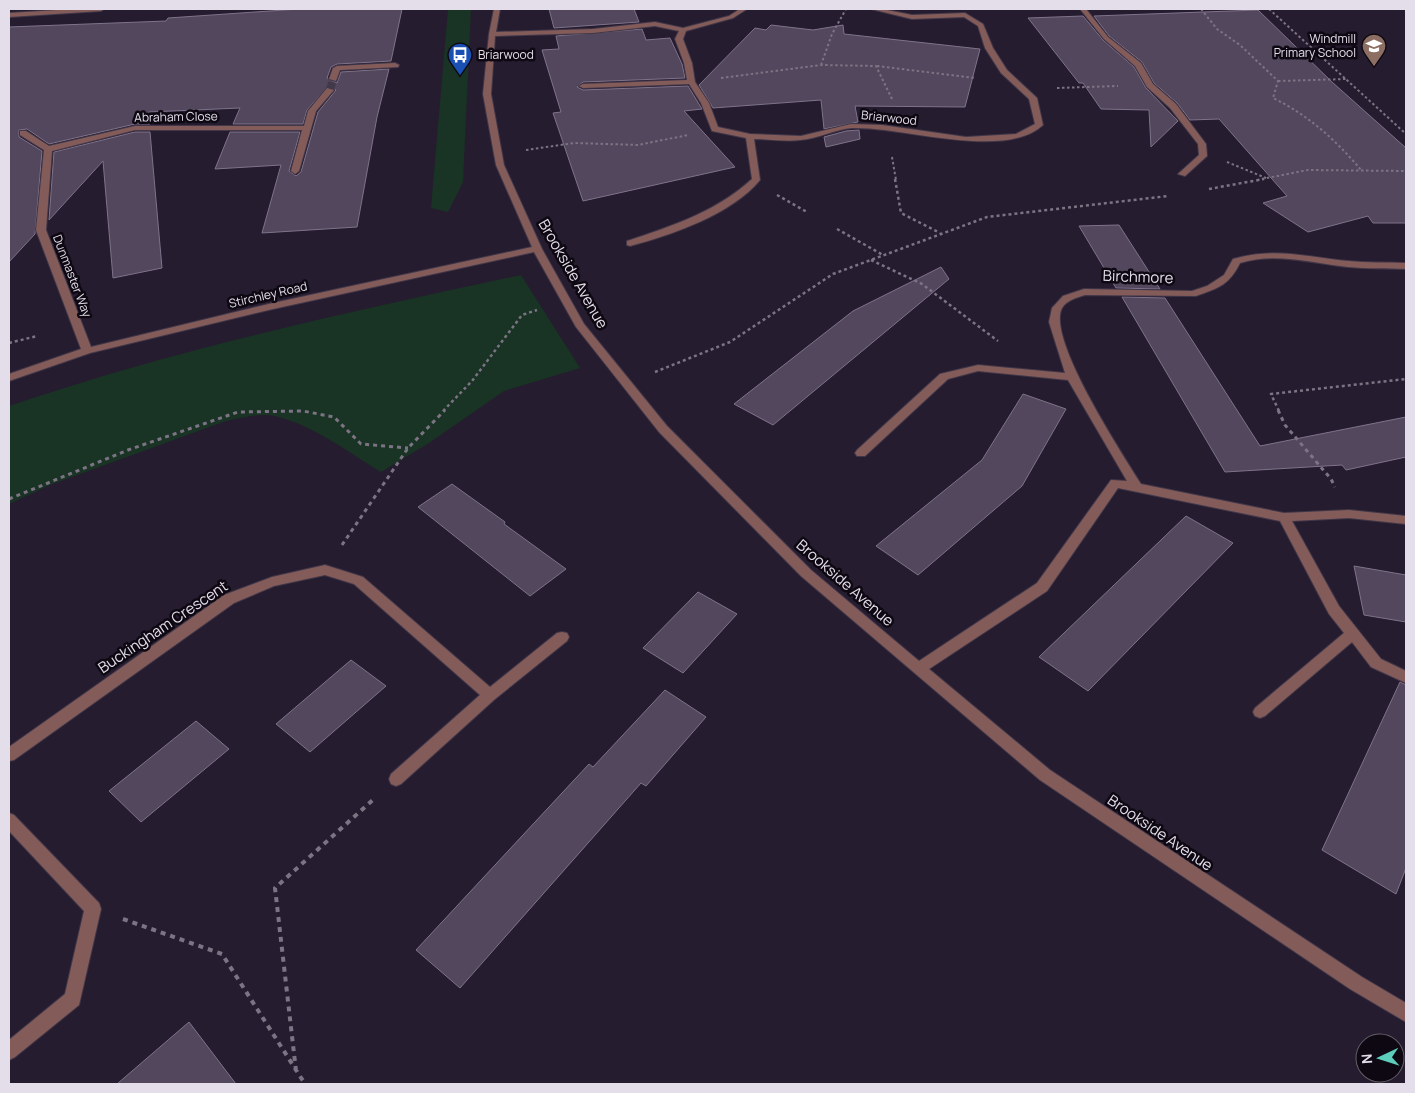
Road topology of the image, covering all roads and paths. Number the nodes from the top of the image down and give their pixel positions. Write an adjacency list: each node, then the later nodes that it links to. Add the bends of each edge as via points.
1 (81, 9): 2 (street); 11 (street)
2 (100, 9)
3 (497, 9): 13 (street, Brookside Avenue)
4 (744, 9): 12 (street, via 731,18)
5 (846, 9): 15 (path, via 832,34)
6 (874, 9): 10 (street, Briarwood, via 912,17)
7 (1083, 9): 22 (street, via 1106,38 1138,65)
8 (1201, 9): 20 (path, via 1217,29 1240,45)
9 (1269, 9): 18 (path)
10 (967, 12): 19 (street, Briarwood, via 981,25 990,48 1004,71)
11 (9, 15)
12 (684, 30): 13 (street, via 655,24 607,30); 21 (street, via 679,39)
13 (492, 34): 43 (street, Brookside Avenue, via 487,94 500,165)
14 (395, 65): 17 (street, via 337,68)
15 (821, 65)
16 (876, 66): 19 (path)
17 (333, 79)
18 (1347, 79): 20 (path); 29 (path)
19 (1014, 80): 25 (street, Briarwood)
20 (1278, 81): 35 (path, via 1273,98 1295,107 1345,150)
21 (691, 82): 23 (street); 27 (street, via 705,103)
22 (1150, 85): 25 (path); 33 (street, via 1173,106 1202,144)
23 (583, 86)
24 (330, 90): 26 (street, via 312,110)
25 (1024, 90): 30 (street, Briarwood, via 1034,98 1039,125 1018,136 966,139 851,126 801,138)
26 (307, 128): 31 (street, Abraham Close, via 134,128); 34 (street)
27 (715, 128): 30 (street, Briarwood); 32 (path, via 638,145 574,143)
28 (23, 133): 31 (street)
29 (1406, 134)
30 (750, 136): 42 (street, via 756,180 738,198 682,225)
31 (48, 149): 48 (street, Dunmaster Way, via 41,230)
32 (520, 151)
33 (1203, 156): 37 (street); 38 (path, via 1237,165)
34 (295, 171)
35 (1361, 171): 36 (path); 38 (path, via 1308,170)
36 (1406, 171)
37 (1182, 174)
38 (1266, 178): 39 (path)
39 (1208, 189)
40 (1168, 196): 44 (path, via 987,217)
41 (837, 229): 44 (path)
42 (630, 243)
43 (537, 249): 47 (street, Brookside Avenue); 48 (street, Stirchley Road, via 272,306)
44 (883, 255): 45 (path)
45 (871, 260): 49 (path, via 833,274 730,342); 50 (path, via 922,284 1015,353)
46 (1406, 266): 51 (street, Birchmore, via 1339,263 1270,253 1236,261 1228,277 1193,294 1084,292 1066,298 1057,308 1054,322)
47 (566, 299): 54 (path, via 522,316 472,381); 64 (street, Brookside Avenue, via 580,324 663,429 806,573)
48 (87, 351): 52 (street, Stirchley Road)
49 (654, 372)
50 (1031, 372): 51 (street); 55 (street, via 978,368 944,376)
51 (1072, 377): 56 (street, Birchmore)
52 (9, 378)
53 (1406, 379): 58 (path, via 1271,394 1285,425 1331,479)
54 (408, 448): 57 (path, via 360,444 334,417 303,411 238,412 128,450); 61 (path)
55 (861, 453)
56 (1136, 486): 59 (street); 64 (street, via 1115,483 1042,587)
57 (9, 499)
58 (1349, 514): 59 (street); 60 (street)
59 (1284, 517): 62 (street, via 1334,610)
60 (1406, 520)
61 (325, 570): 66 (street, Buckingham Crescent, via 358,580); 68 (street, Buckingham Crescent, via 272,582 229,599)
62 (1352, 634): 65 (street, via 1376,663); 67 (street)
63 (562, 637): 66 (street)
64 (919, 668): 72 (street, Brookside Avenue, via 1045,775)
65 (1406, 677)
66 (490, 695): 69 (street)
67 (1260, 712)
68 (9, 755)
69 (396, 779): 74 (path, via 275,888)
70 (9, 820): 71 (street)
71 (93, 909): 73 (street, via 73,998); 74 (path, via 222,954)
72 (1406, 1013)
73 (9, 1050)
74 (296, 1071): 75 (path)
75 (305, 1084)

